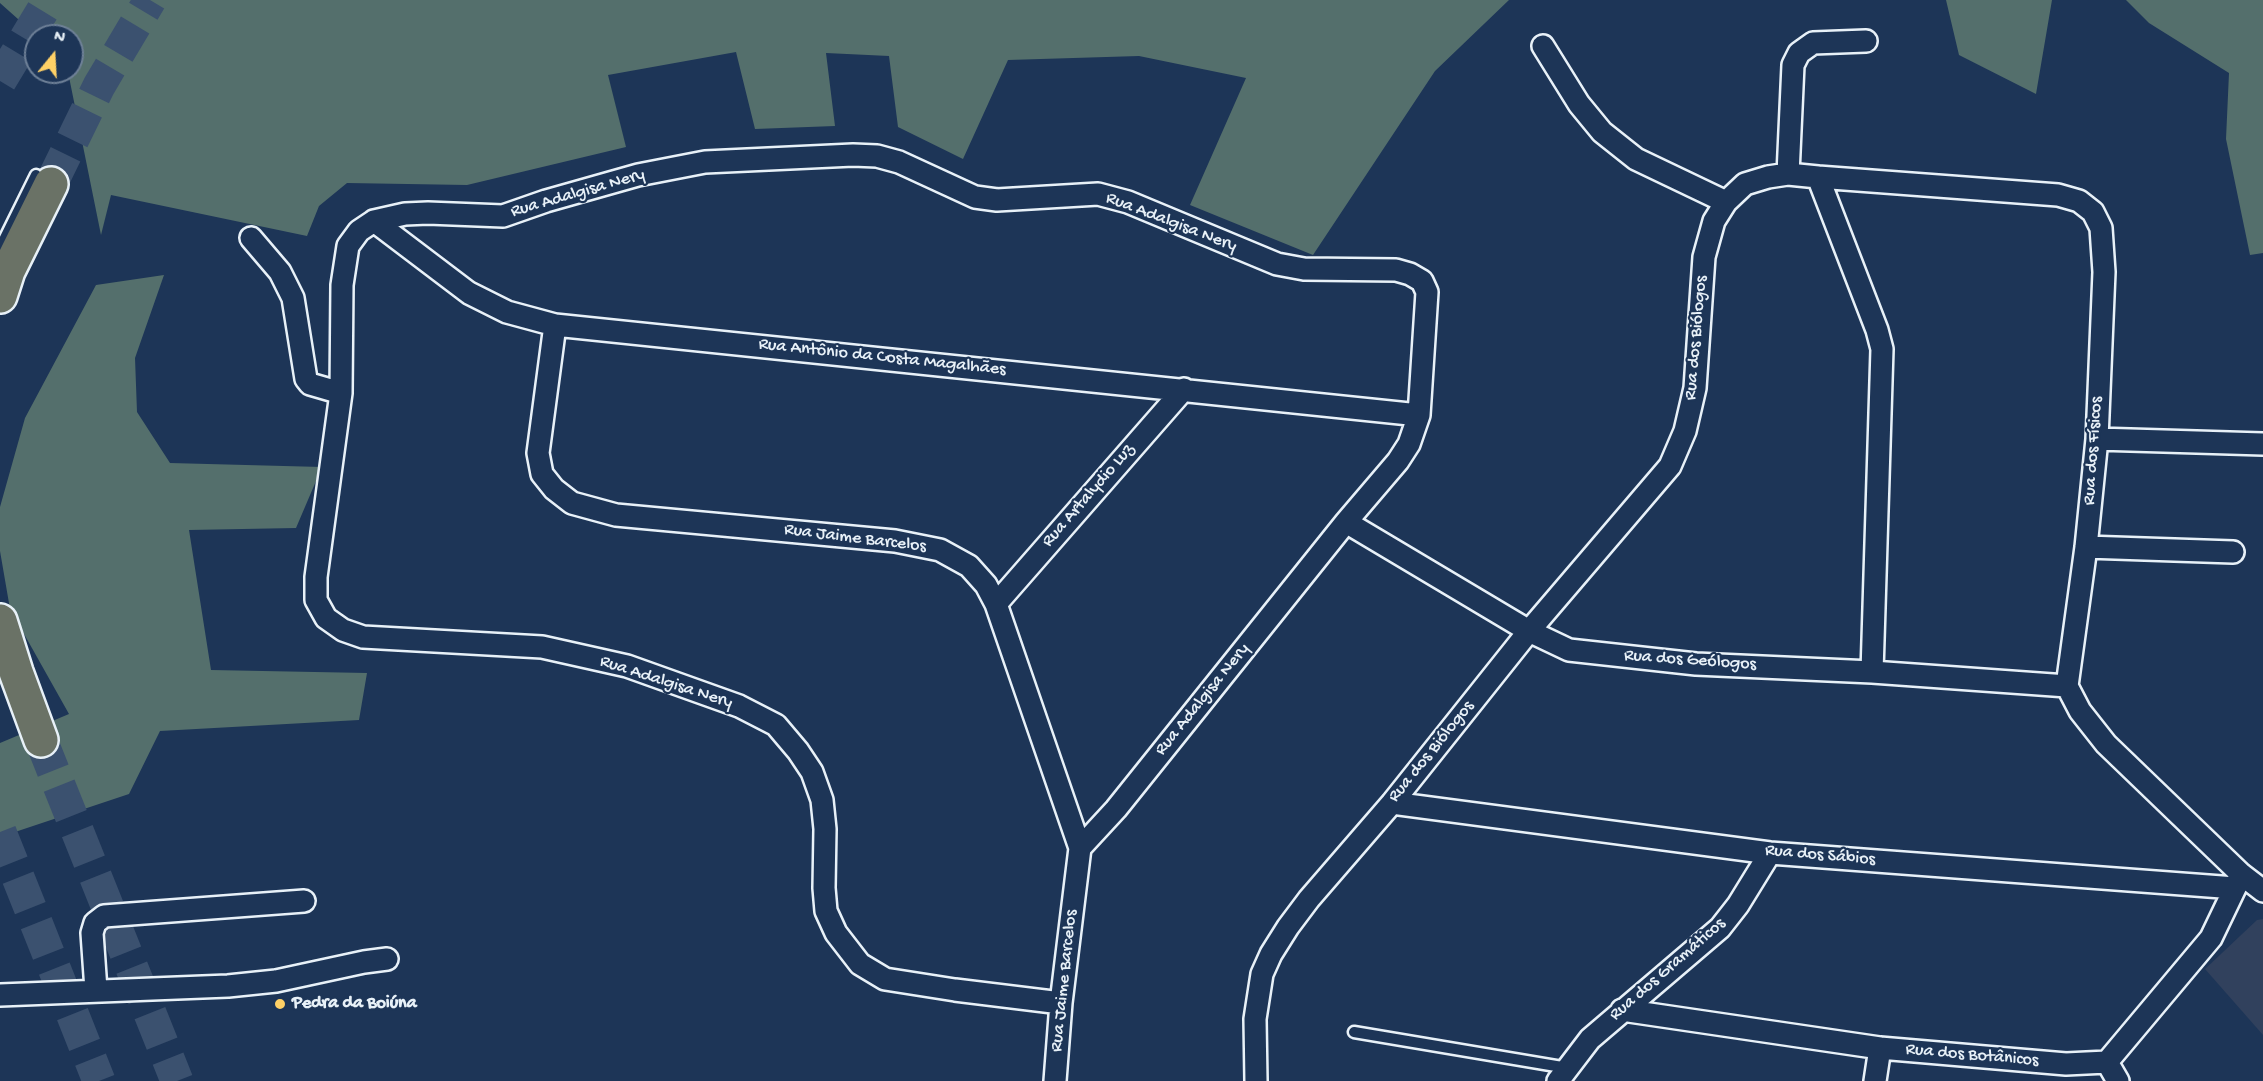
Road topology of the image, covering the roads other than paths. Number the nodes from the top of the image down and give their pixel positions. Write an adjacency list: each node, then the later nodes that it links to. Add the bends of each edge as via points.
1 (1866, 42): 3 (street, via 1813,43 1799,53 1793,65)
2 (1543, 46): 6 (street, via 1579,104 1602,132 1636,159)
3 (1788, 174): 4 (street, Rua dos Biólogos); 6 (street, Rua dos Biólogos, via 1745,184)
4 (1818, 177): 15 (street, Rua dos Físicos, via 2058,195 2079,201 2092,212 2102,228 2104,272); 23 (street, via 1882,349)
5 (43, 179): 9 (lane); 10 (highway)
6 (1726, 202): 22 (street, Rua dos Biólogos, via 1714,220 1704,257 1695,388 1685,431 1670,465)
7 (374, 221): 11 (street, Rua Antônio da Costa Magalhães, via 469,293 507,312); 13 (street, Rua Adalgisa Nery, via 359,231 348,246 342,285); 14 (street, Rua Adalgisa Nery, via 428,213 503,216 638,175 705,162 853,154 899,162 986,199 1098,194 1128,202 1276,264 1304,269 1396,270 1422,281 1427,292)
8 (251, 238): 13 (street, via 280,272 293,298 306,379 310,384)
9 (0, 248)
10 (0, 296)
11 (555, 325): 12 (street, Rua Antônio da Costa Magalhães); 20 (street, Rua Jaime Barcelos, via 538,453 542,474 572,503 616,514 895,541 940,550 969,566)
12 (1184, 389): 14 (street, Rua Antônio da Costa Magalhães); 20 (street, Rua Artalydio Luz)
13 (341, 393): 35 (street, Rua Adalgisa Nery, via 316,577 316,600 326,618 363,637 542,647 627,666 739,706 776,725 812,772 822,800 826,911 836,933 860,964 885,979)
14 (1419, 415): 17 (street, Rua Adalgisa Nery, via 1398,461)
15 (2097, 439): 16 (street); 18 (street, Rua dos Físicos)
16 (2263, 444)
17 (1346, 522): 22 (street, Rua dos Geólogos); 27 (street, Rua Adalgisa Nery, via 1124,799)
18 (2086, 547): 19 (street); 24 (street, Rua dos Físicos)
19 (2232, 552)
20 (996, 604): 27 (street, Rua Jaime Barcelos)
21 (0, 621): 25 (highway)
22 (1529, 632): 23 (street, Rua dos Geólogos, via 1569,650 1586,652 1696,664); 26 (street, Rua dos Biólogos)
23 (1872, 672): 24 (street, Rua dos Geólogos)
24 (2067, 686): 29 (street, via 2080,711 2106,744)
25 (33, 740)
26 (1392, 802): 28 (street, Rua dos Sábios); 42 (street, Rua dos Biólogos, via 1309,899 1270,954 1262,974 1255,1019)
27 (1080, 848): 35 (street, Rua Jaime Barcelos)
28 (1770, 853): 29 (street, Rua dos Sábios); 36 (street, Rua dos Gramáticos, via 1720,928)
29 (2238, 881): 30 (street); 39 (street, via 2211,938)
30 (2263, 891)
31 (303, 901): 33 (street, via 104,915 94,923 92,933)
32 (387, 959): 33 (street, via 276,981)
33 (96, 990): 34 (street)
34 (0, 995)
35 (1061, 1004): 41 (street, Rua Jaime Barcelos)
36 (1622, 1010): 38 (street, Rua dos Botânicos); 40 (street, Rua dos Gramáticos, via 1590,1039)
37 (1354, 1032): 40 (lane)
38 (1880, 1048): 39 (street, Rua dos Botânicos, via 2066,1064); 43 (street)
39 (2107, 1062): 44 (street)
40 (1563, 1074)
41 (1055, 1081)
42 (1256, 1081)
43 (1875, 1081)
44 (2118, 1081)

